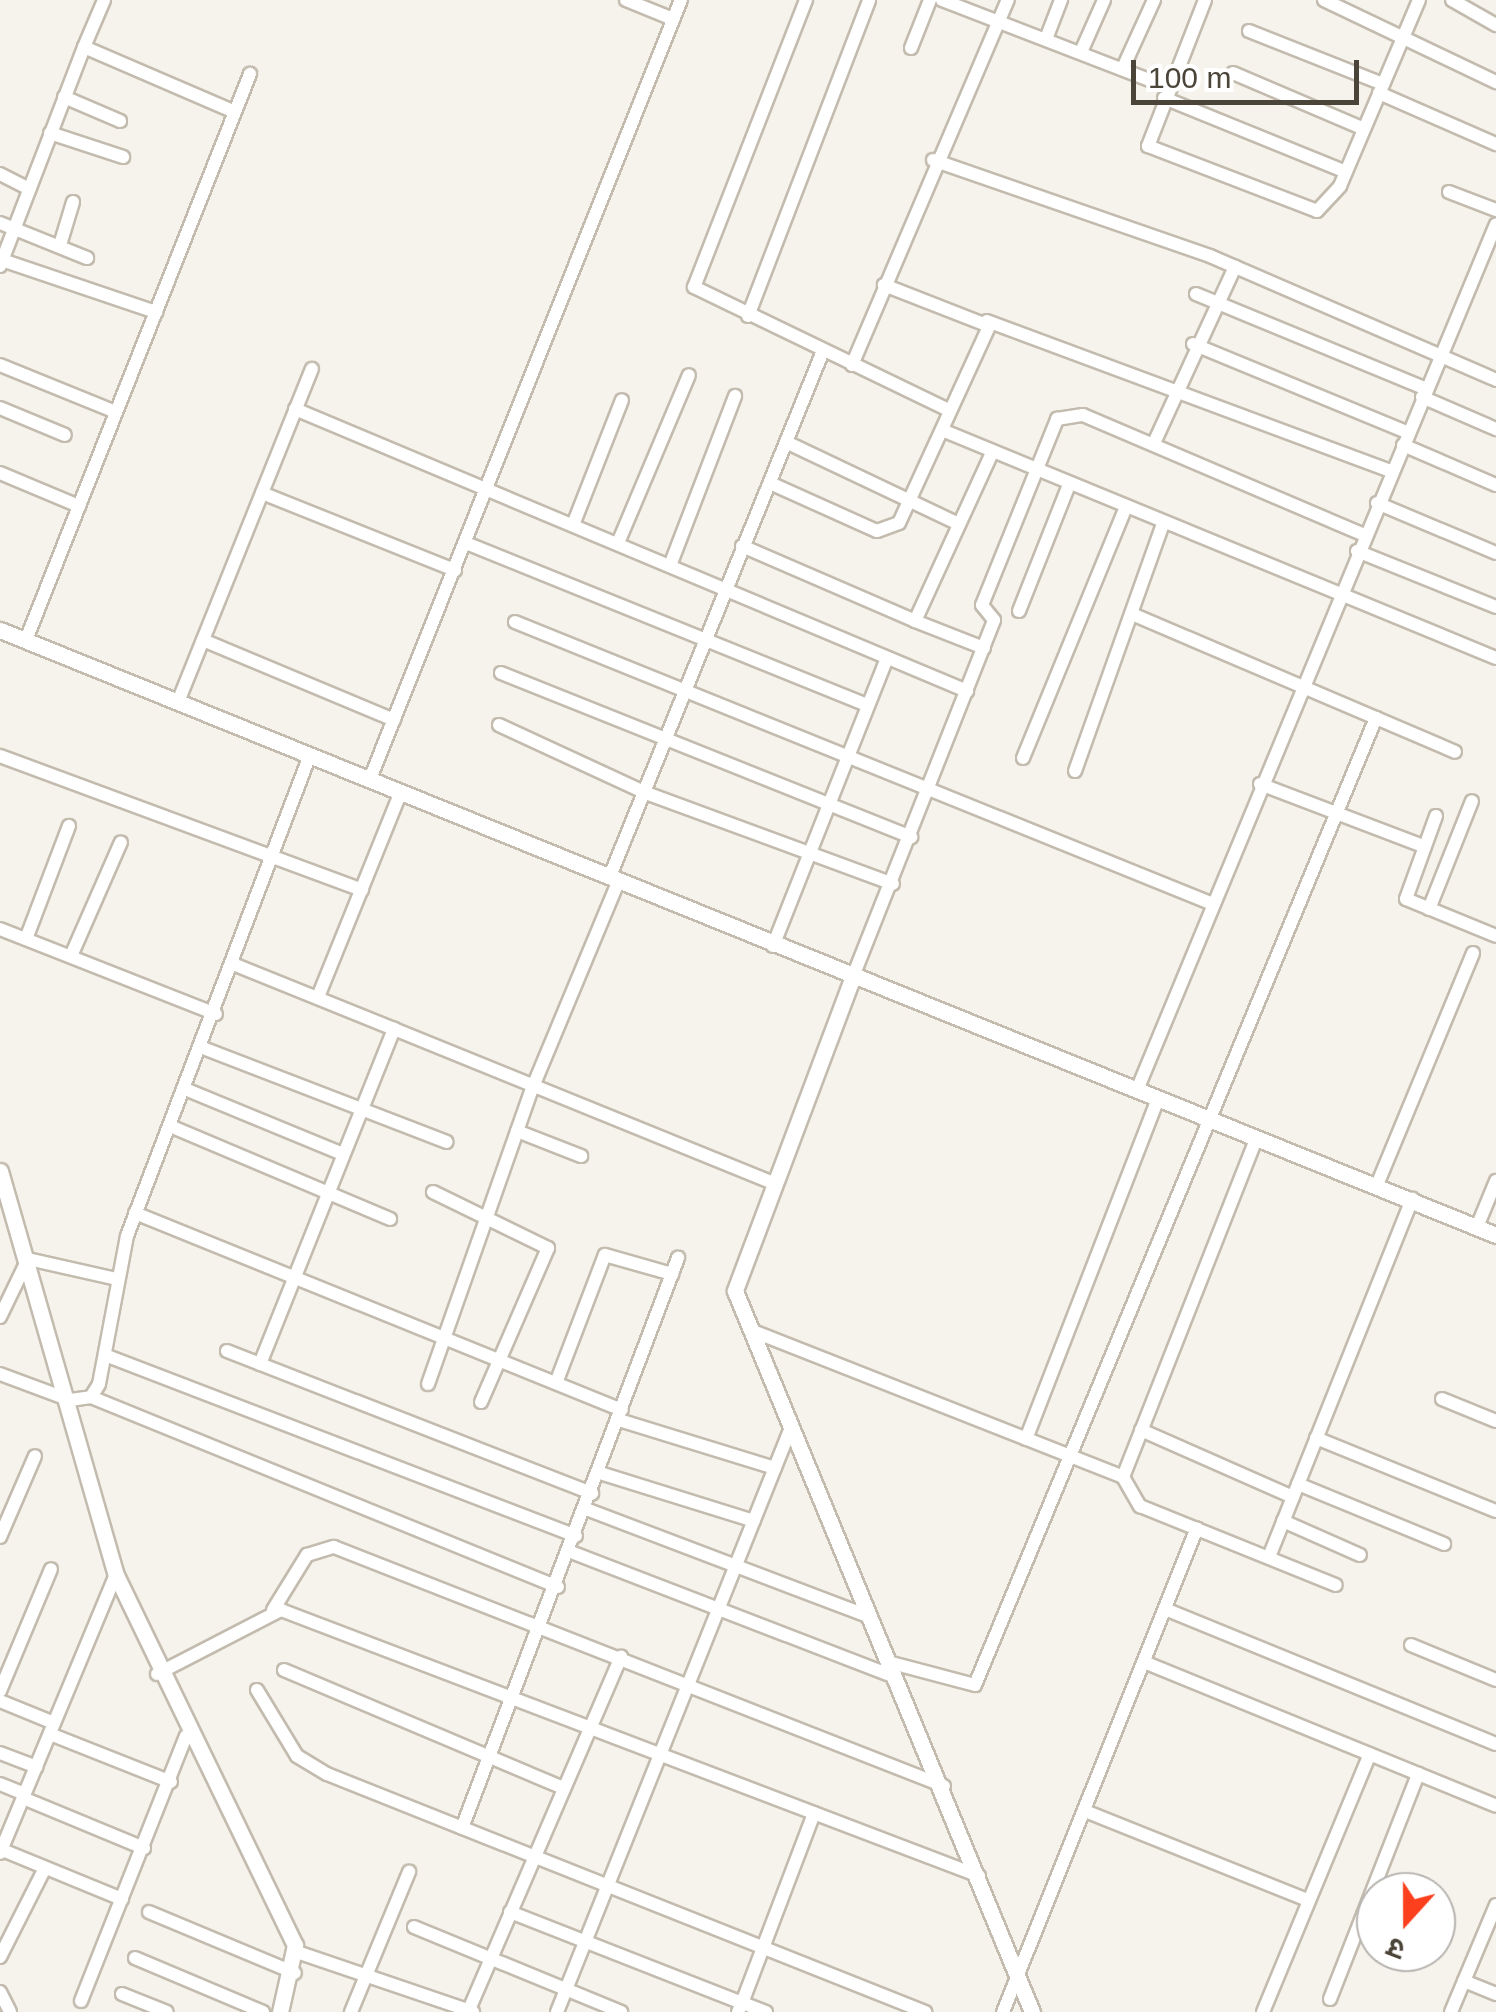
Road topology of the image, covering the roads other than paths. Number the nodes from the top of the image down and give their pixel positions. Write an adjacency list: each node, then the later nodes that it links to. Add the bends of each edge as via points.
1 (104, 0): 22 (street)
2 (626, 0): 16 (street)
3 (681, 0): 16 (street)
4 (806, 0): 56 (street, via 694,286)
5 (869, 0): 56 (street)
6 (930, 0): 23 (street)
7 (1008, 0): 17 (street)
8 (1061, 0): 21 (street)
9 (1104, 0): 24 (street)
10 (1154, 0): 25 (street)
11 (1205, 0): 30 (street)
12 (1324, 0): 20 (street)
13 (1419, 0): 20 (street)
14 (1452, 0): 18 (street)
15 (946, 1): 17 (street)
16 (673, 20): 88 (street)
17 (1000, 23): 21 (street); 38 (street)
18 (1496, 26)
19 (1249, 31): 29 (street)
20 (1406, 32): 28 (street); 29 (street)
21 (1046, 39): 24 (street)
22 (84, 46): 31 (street); 32 (street)
23 (911, 48)
24 (1081, 52): 25 (street)
25 (1124, 68): 30 (street)
26 (1233, 72): 34 (street)
27 (250, 74): 32 (street)
28 (1496, 82)
29 (1381, 89): 34 (street); 36 (street)
30 (1165, 93): 39 (street); 39 (street, via 1148,146 1200,173 1317,211)
31 (64, 97): 33 (street); 35 (street)
32 (235, 112): 55 (street)
33 (120, 121)
34 (1364, 129): 39 (street)
35 (50, 133): 37 (street); 41 (street)
36 (1496, 144)
37 (123, 158)
38 (933, 160): 51 (street); 52 (street)
39 (1346, 172)
40 (0, 174): 41 (street)
41 (29, 189): 46 (street)
42 (1449, 192): 44 (street)
43 (72, 202): 47 (street)
44 (1496, 210)
45 (1496, 224): 48 (street)
46 (7, 225): 47 (street); 50 (street)
47 (60, 245): 49 (street)
48 (1490, 257): 60 (street)
49 (87, 258)
50 (1, 263): 55 (street)
51 (1235, 267): 54 (street); 60 (street)
52 (884, 285): 57 (street); 61 (street)
53 (1196, 294): 54 (street)
54 (1218, 300): 58 (street); 67 (street)
55 (156, 312): 73 (street)
56 (748, 316): 59 (street)
57 (987, 321): 66 (street); 72 (street)
58 (1193, 344): 66 (street); 77 (street)
59 (823, 351): 61 (street); 78 (street)
60 (1440, 356): 65 (street); 67 (street)
61 (852, 365): 72 (street)
62 (0, 366): 73 (street)
63 (312, 368): 71 (street)
64 (689, 375): 98 (street)
65 (1496, 380)
66 (1176, 389): 79 (street); 82 (street)
67 (1424, 393): 74 (street); 77 (street)
68 (735, 396): 102 (street)
69 (622, 400): 94 (street)
70 (0, 408): 76 (street)
71 (295, 410): 87 (street); 88 (street)
72 (950, 411): 75 (street)
73 (116, 412): 91 (street)
74 (1496, 428)
75 (942, 430): 80 (street); 89 (street)
76 (65, 435)
77 (1405, 438): 82 (street); 86 (street)
78 (786, 442): 84 (street); 89 (street)
79 (1154, 443): 81 (street, via 1063,414); 96 (street)
80 (992, 453): 81 (street); 93 (street)
81 (1037, 470): 85 (street); 115 (street, via 982,605 994,620)
82 (1391, 471): 90 (street)
83 (0, 474): 91 (street)
84 (770, 483): 89 (street, via 885,532); 99 (street)
85 (1070, 485): 92 (street); 107 (street)
86 (1496, 485)
87 (262, 492): 103 (street); 113 (street)
88 (487, 492): 94 (street); 97 (street)
89 (911, 500): 93 (street)
90 (1377, 503): 96 (street); 101 (street)
91 (80, 506): 112 (street)
92 (1124, 512): 95 (street); 132 (street)
93 (959, 524): 109 (street)
94 (572, 525): 98 (street)
95 (1162, 526): 105 (street); 108 (street)
96 (1364, 534): 100 (street)
97 (466, 543): 103 (street); 114 (street)
98 (618, 543): 102 (street)
99 (742, 546): 104 (street); 109 (street)
100 (1357, 551): 105 (street); 106 (street)
101 (1496, 553)
102 (670, 563): 104 (street)
103 (455, 570): 125 (street)
104 (728, 585): 114 (street); 116 (street)
105 (1338, 595): 117 (street); 119 (street)
106 (1496, 606)
107 (1019, 611)
108 (1132, 614): 119 (street); 133 (street)
109 (915, 621): 115 (street)
110 (515, 622): 121 (street)
111 (0, 630): 112 (street)
112 (26, 640): 122 (street)
113 (203, 640): 122 (street); 125 (street)
114 (706, 645): 121 (street); 123 (street)
115 (984, 648): 120 (street)
116 (887, 658): 120 (street); 123 (street)
117 (1496, 658)
118 (500, 673): 127 (street)
119 (1299, 686): 124 (street); 135 (street)
120 (967, 691): 136 (street)
121 (687, 693): 127 (street); 129 (street)
122 (178, 702): 130 (street)
123 (867, 705): 129 (street)
124 (1376, 718): 128 (street); 141 (street)
125 (394, 720): 134 (street)
126 (498, 725): 138 (street)
127 (668, 741): 138 (street); 140 (street)
128 (1455, 752)
129 (846, 754): 136 (street); 140 (street)
130 (310, 755): 134 (street); 148 (street)
131 (0, 756): 148 (street)
132 (1023, 758)
133 (1076, 771)
134 (370, 779): 137 (street)
135 (1260, 784): 141 (street); 152 (street)
136 (930, 787): 144 (street); 152 (street)
137 (401, 792): 149 (street); 151 (street)
138 (646, 793): 147 (street); 149 (street)
139 (1472, 801): 153 (street)
140 (826, 805): 144 (street); 147 (street)
141 (1332, 812): 146 (street); 171 (street)
142 (1436, 816): 146 (street)
143 (69, 826): 156 (street)
144 (911, 837): 150 (street)
145 (121, 842): 159 (street)
146 (1423, 846): 153 (street, via 1405,895)
147 (808, 852): 150 (street); 157 (street)
148 (270, 857): 151 (street); 160 (street)
149 (614, 878): 157 (street); 166 (street)
150 (893, 884): 161 (street)
151 (362, 890): 162 (street)
152 (1213, 904): 168 (street)
153 (1429, 909): 155 (street)
154 (0, 929): 156 (street)
155 (1496, 936)
156 (26, 939): 159 (street)
157 (773, 946): 161 (street)
158 (1473, 953): 181 (street)
159 (71, 956): 163 (street)
160 (233, 964): 162 (street); 163 (street)
161 (852, 979): 168 (street); 180 (street)
162 (318, 998): 164 (street)
163 (216, 1014): 165 (street)
164 (394, 1029): 166 (street); 170 (street)
165 (203, 1048): 167 (street); 170 (street)
166 (535, 1081): 173 (street); 180 (street)
167 (185, 1089): 172 (street); 176 (street)
168 (1138, 1090): 169 (street)
169 (1158, 1098): 171 (street); 214 (street)
170 (360, 1110): 175 (street); 176 (street)
171 (1207, 1117): 174 (street); 216 (street)
172 (170, 1126): 183 (street); 185 (street)
173 (517, 1131): 177 (street); 186 (street)
174 (1257, 1136): 181 (street); 212 (street)
175 (446, 1142)
176 (343, 1154): 183 (street)
177 (582, 1156)
178 (0, 1171): 190 (street)
179 (1496, 1180): 188 (street)
180 (769, 1181): 196 (street, via 735,1280)
181 (1377, 1185): 184 (street)
182 (432, 1192): 186 (street)
183 (328, 1194): 187 (street); 192 (street)
184 (1412, 1199): 188 (street); 213 (street)
185 (135, 1213): 192 (street); 194 (street)
186 (488, 1214): 197 (street); 200 (street, via 548,1248)
187 (390, 1220)
188 (1477, 1227): 189 (street)
189 (1496, 1235)
190 (28, 1258): 194 (street); 195 (street); 207 (street)
191 (678, 1258): 193 (street)
192 (296, 1274): 197 (street); 201 (street)
193 (672, 1274): 203 (street, via 605,1255); 209 (street)
194 (117, 1279): 199 (street)
195 (0, 1316)
196 (753, 1331): 211 (street); 214 (street)
197 (446, 1339): 200 (street); 204 (street)
198 (227, 1351): 201 (street)
199 (110, 1357): 205 (street); 227 (street)
200 (501, 1362): 203 (street); 208 (street)
201 (260, 1364): 221 (street)
202 (0, 1374): 207 (street)
203 (556, 1383): 209 (street)
204 (428, 1384)
205 (91, 1398): 207 (street); 237 (street)
206 (1442, 1398): 210 (street)
207 (70, 1400): 235 (street)
208 (482, 1402)
209 (620, 1415): 217 (street); 218 (street)
210 (1496, 1421)
211 (792, 1423): 217 (street); 241 (street)
212 (1141, 1430): 219 (street); 220 (street)
213 (1316, 1438): 220 (street); 223 (street)
214 (1026, 1439): 216 (street)
215 (35, 1456): 228 (street)
216 (1074, 1458): 219 (street); 246 (street, via 975,1686)
217 (776, 1468): 224 (street)
218 (600, 1472): 221 (street); 224 (street)
219 (1123, 1477): 226 (street, via 1140,1506)
220 (1296, 1490): 225 (street); 229 (street)
221 (592, 1493): 222 (street)
222 (586, 1509): 227 (street); 233 (street)
223 (1496, 1510)
224 (754, 1522): 233 (street)
225 (1283, 1522): 231 (street); 232 (street)
226 (1197, 1528): 232 (street); 238 (street)
227 (576, 1536): 230 (street)
228 (0, 1537)
229 (1444, 1544)
230 (570, 1552): 237 (street); 240 (street)
231 (1360, 1555)
232 (1269, 1556): 236 (street)
233 (736, 1567): 240 (street); 241 (street)
234 (51, 1569): 252 (street)
235 (116, 1575): 248 (street); 256 (street)
236 (1336, 1584)
237 (558, 1586): 242 (street)
238 (1166, 1609): 245 (street); 258 (street)
239 (273, 1610): 242 (street, via 320,1544); 248 (street); 253 (street)
240 (718, 1612): 246 (street); 250 (street)
241 (868, 1616): 246 (street)
242 (543, 1626): 244 (street); 253 (street)
243 (1411, 1646): 249 (street)
244 (621, 1657): 250 (street); 255 (street)
245 (1144, 1662): 261 (street); 271 (street)
246 (892, 1669): 267 (street)
247 (284, 1670): 262 (street)
248 (157, 1674): 257 (street)
249 (1496, 1680)
250 (690, 1684): 260 (street); 267 (street)
251 (257, 1690): 273 (street, via 308,1764)
252 (0, 1691)
253 (515, 1697): 255 (street); 262 (street)
254 (0, 1701): 256 (street)
255 (590, 1726): 260 (street); 268 (street)
256 (52, 1728): 263 (street); 265 (street)
257 (186, 1736): 265 (street); 290 (street)
258 (1496, 1744)
259 (0, 1752): 263 (street)
260 (662, 1754): 272 (street); 280 (street)
261 (1370, 1754): 264 (street); 282 (street)
262 (491, 1756): 268 (street); 273 (street)
263 (36, 1767): 269 (street)
264 (1418, 1774): 270 (street); 301 (street)
265 (171, 1782): 274 (street)
266 (0, 1784): 269 (street)
267 (946, 1787): 279 (street)
268 (564, 1788): 276 (street)
269 (24, 1796): 274 (street); 275 (street)
270 (1496, 1806)
271 (1085, 1811): 282 (street); 294 (street)
272 (814, 1813): 279 (street); 289 (street)
273 (462, 1828): 276 (street)
274 (144, 1848): 281 (street)
275 (0, 1851): 277 (street)
276 (534, 1856): 280 (street); 285 (street)
277 (45, 1868): 281 (street); 291 (street)
278 (409, 1872): 296 (street)
279 (981, 1877): 294 (street)
280 (608, 1886): 288 (street); 289 (street)
281 (122, 1899): 302 (street)
282 (1307, 1900): 315 (street)
283 (1496, 1905): 287 (street)
284 (150, 1912): 295 (street)
285 (510, 1912): 288 (street); 293 (street)
286 (414, 1928): 293 (street)
287 (1490, 1940): 297 (street)
288 (586, 1942): 298 (street); 303 (street)
289 (762, 1948): 303 (street); 312 (street)
290 (297, 1952): 295 (street); 296 (street)
291 (0, 1957)
292 (135, 1958): 306 (street)
293 (491, 1959): 298 (street); 304 (street)
294 (1016, 1972): 313 (street); 314 (street)
295 (295, 1973): 307 (street)
296 (365, 1978): 304 (street); 308 (street)
297 (1464, 1981): 300 (street); 316 (street)
298 (565, 1990): 309 (street); 310 (street)
299 (122, 1994): 305 (street)
300 (1496, 1994)
301 (1330, 1999)
302 (80, 2001)
303 (740, 2007): 311 (street)
304 (470, 2011)
305 (166, 2012)
306 (263, 2012)
307 (280, 2012)
308 (351, 2012)
309 (557, 2012)
310 (620, 2012)
311 (766, 2012)
312 (925, 2012)
313 (1003, 2012)
314 (1032, 2012)
315 (1263, 2012)
316 (1451, 2012)

